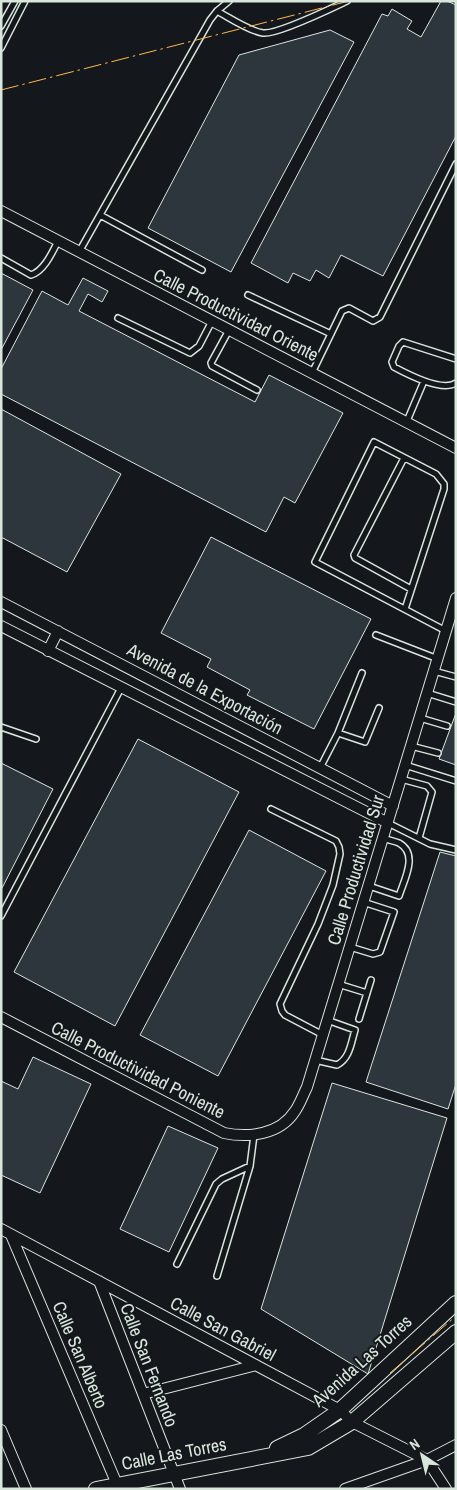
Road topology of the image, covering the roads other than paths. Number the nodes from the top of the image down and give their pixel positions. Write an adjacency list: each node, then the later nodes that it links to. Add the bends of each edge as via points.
1 (15, 1): 6 (lane)
2 (26, 1): 7 (lane)
3 (229, 1): 5 (lane)
4 (347, 1): 5 (lane, via 264,34)
5 (217, 11): 10 (lane)
6 (1, 26)
7 (1, 48)
8 (456, 164): 19 (lane, via 380,316 373,321 345,308)
9 (1, 211): 11 (street, Calle Productividad Oriente)
10 (100, 215): 12 (lane); 14 (lane)
11 (58, 241): 12 (street, Calle Productividad Oriente); 13 (lane, via 46,262 31,275)
12 (79, 253): 17 (street, Calle Productividad Oriente)
13 (1, 258)
14 (202, 270)
15 (248, 295): 19 (lane)
16 (118, 318): 17 (lane, via 190,352 199,346)
17 (212, 321): 18 (street, Calle Productividad Oriente)
18 (229, 330): 21 (street, Calle Productividad Oriente); 24 (lane, via 212,366)
19 (331, 334): 21 (lane)
20 (456, 358): 22 (lane, via 403,342 392,362 394,367)
21 (312, 372): 25 (street, Calle Productividad Oriente)
22 (424, 381): 23 (lane, via 447,386); 25 (lane)
23 (456, 383)
24 (257, 390)
25 (407, 421): 26 (street, Calle Productividad Oriente)
26 (456, 448)
27 (404, 458): 28 (lane, via 436,474 444,484); 28 (lane, via 354,555); 31 (lane, via 374,442 315,562)
28 (411, 590): 31 (lane)
29 (456, 598): 34 (street, Calle Productividad Sur)
30 (1, 602): 33 (street, Avenida de la Exportación)
31 (405, 609): 34 (lane)
32 (1, 626): 36 (street, Avenida de la Exportación)
33 (58, 631): 36 (street); 53 (street, Avenida de la Exportación)
34 (446, 631): 37 (street, Calle Productividad Sur)
35 (376, 635): 37 (lane)
36 (48, 650): 41 (street, Avenida de la Exportación)
37 (438, 659): 38 (street, Calle Productividad Sur)
38 (434, 671): 40 (lane); 42 (street, Calle Productividad Sur)
39 (362, 673): 48 (lane)
40 (456, 677)
41 (121, 688): 58 (street, Avenida de la Exportación); 64 (lane)
42 (428, 693): 43 (lane); 45 (street, Calle Productividad Sur)
43 (456, 702)
44 (379, 708): 48 (lane, via 364,742)
45 (420, 718): 47 (lane); 50 (street, Calle Productividad Sur)
46 (1, 726): 49 (lane)
47 (447, 726)
48 (338, 733): 53 (lane)
49 (36, 739)
50 (411, 746): 51 (lane); 52 (street, Calle Productividad Sur)
51 (438, 753)
52 (405, 765): 54 (street, Calle Productividad Sur); 55 (lane)
53 (320, 768): 56 (street, Avenida de la Exportación)
54 (401, 779): 56 (street, Calle Productividad Sur); 60 (lane, via 427,786 432,792)
55 (456, 781)
56 (393, 806): 58 (street, Calle Productividad Sur)
57 (271, 809): 72 (lane, via 336,841 339,847 333,884 318,924 280,1004 285,1015)
58 (388, 823): 59 (street, Calle Productividad Sur); 60 (lane)
59 (383, 838): 62 (street, Calle Productividad Sur); 62 (lane, via 399,843 409,855 410,863 399,896)
60 (419, 838): 61 (lane)
61 (456, 850)
62 (369, 886): 63 (street, Calle Productividad Sur)
63 (363, 902): 65 (street, Calle Productividad Sur); 65 (lane, via 394,912 380,952 373,954)
64 (1, 916)
65 (350, 947): 67 (street, Calle Productividad Sur)
66 (371, 980): 68 (lane)
67 (338, 984): 68 (lane); 71 (street, Calle Productividad Sur)
68 (367, 993): 70 (lane)
69 (1, 1017): 74 (street, Calle Productividad Poniente, via 224,1133 240,1136)
70 (359, 1019)
71 (327, 1020): 72 (street, Calle Productividad Sur); 73 (lane, via 355,1030 348,1054 337,1065)
72 (323, 1035): 73 (street, Calle Productividad Sur)
73 (315, 1060): 74 (street, Calle Productividad Sur, via 307,1087 294,1113 279,1126)
74 (258, 1134): 75 (lane)
75 (250, 1166): 78 (lane, via 216,1184); 79 (lane)
76 (1, 1229): 77 (street, Calle San Gabriel)
77 (11, 1235): 80 (street, Calle San Gabriel); 93 (street, Calle San Alberto)
78 (177, 1264)
79 (217, 1276)
80 (99, 1281): 83 (street, Calle San Gabriel); 84 (street, Calle San Fernando)
81 (456, 1303): 85 (street, Avenida Las Torres)
82 (456, 1332): 86 (street, Avenida Las Torres)
83 (256, 1365): 84 (street); 85 (street, Calle San Gabriel)
84 (143, 1394): 91 (street, Calle San Fernando)
85 (340, 1410): 86 (street, Calle San Gabriel); 89 (street, Avenida Las Torres, via 304,1435)
86 (352, 1422): 89 (street, Avenida Las Torres, via 308,1448); 90 (street, Calle San Gabriel)
87 (1, 1430): 94 (street)
88 (456, 1445): 90 (street)
89 (260, 1456): 91 (street, Calle Las Torres)
90 (427, 1460): 92 (street); 98 (street)
91 (174, 1473): 93 (street, Calle Las Torres); 96 (street, Calle San Fernando)
92 (370, 1485): 97 (street)
93 (119, 1487): 95 (street, Calle Las Torres)
94 (26, 1489)
95 (96, 1489)
96 (180, 1489)
97 (345, 1489)
98 (446, 1489)

